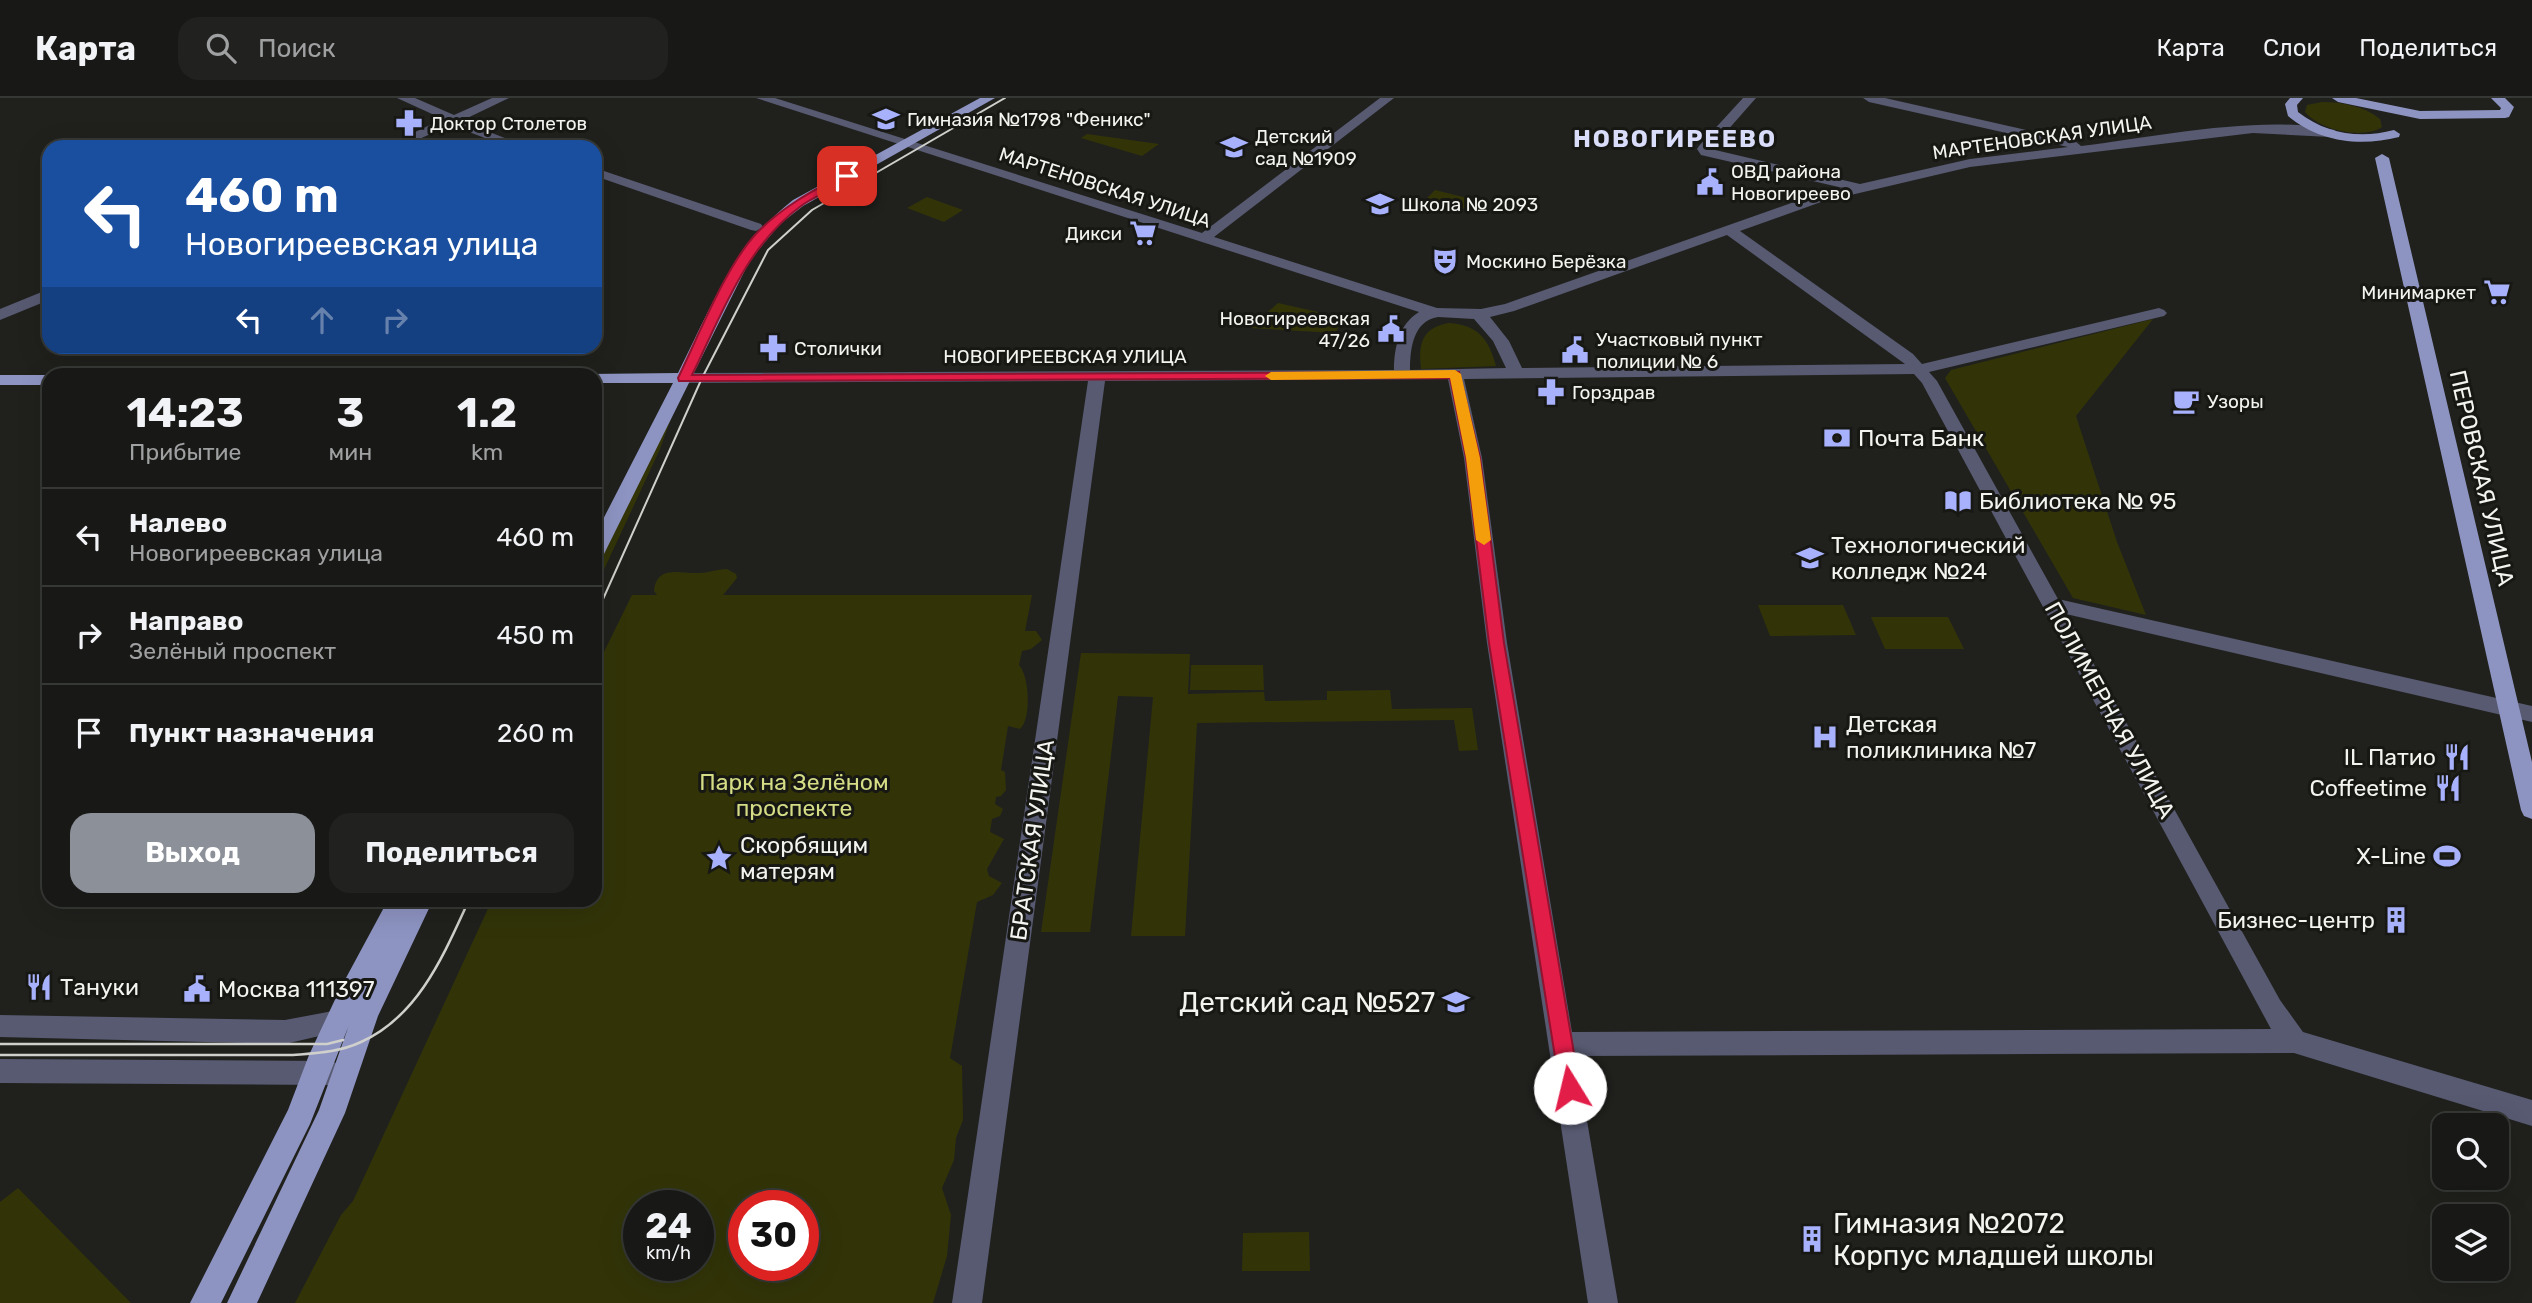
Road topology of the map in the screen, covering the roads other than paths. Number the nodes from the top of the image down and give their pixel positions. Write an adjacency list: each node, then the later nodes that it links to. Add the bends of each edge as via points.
1 (403, 98): 13 (street)
2 (503, 98): 13 (street)
3 (762, 98): 19 (street, МАРТЕНОВСКАЯ УЛИЦА)
4 (972, 98): 19 (main road)
5 (989, 98): 19 (main road)
6 (1388, 98): 26 (street)
7 (1750, 98): 23 (street, via 1706,152)
8 (1869, 98): 20 (street)
9 (2497, 98): 12 (main road, via 2508,107 2497,116)
10 (2297, 100): 14 (street, via 2268,125); 16 (main road, via 2290,109 2297,118)
11 (2349, 100): 12 (main road); 15 (main road, via 2389,116 2395,121)
12 (2429, 116): 15 (main road)
13 (452, 120): 17 (street); 18 (street)
14 (2253, 130): 16 (street, МАРТЕНОВСКАЯ УЛИЦА); 20 (street, МАРТЕНОВСКАЯ УЛИЦА)
15 (2395, 132): 16 (main road, via 2376,138); 21 (main road)
16 (2336, 134): 21 (main road, via 2369,146)
17 (406, 140)
18 (500, 140)
19 (902, 142): 24 (main road, via 789,201); 26 (street, МАРТЕНОВСКАЯ УЛИЦА); 37 (main road, via 798,203 759,238)
20 (2089, 148): 23 (street, МАРТЕНОВСКАЯ УЛИЦА, via 1970,163)
21 (2382, 158): 44 (main road, ПЕРОВСКАЯ УЛИЦА)
22 (602, 174): 24 (street)
23 (1858, 188): 25 (street, МАРТЕНОВСКАЯ УЛИЦА)
24 (756, 228): 37 (main road, via 729,264)
25 (1729, 230): 30 (street, МАРТЕНОВСКАЯ УЛИЦА, via 1509,308); 32 (street, ПОЛИМЕРНАЯ УЛИЦА)
26 (1203, 239): 28 (street, МАРТЕНОВСКАЯ УЛИЦА)
27 (42, 297): 31 (street)
28 (1435, 312): 30 (street, МАРТЕНОВСКАЯ УЛИЦА); 35 (street, via 1410,327)
29 (2159, 313): 32 (street, НОВОГИРЕЕВСКАЯ УЛИЦА)
30 (1479, 314): 33 (street, via 1496,331)
31 (0, 315)
32 (1920, 369): 33 (street, НОВОГИРЕЕВСКАЯ УЛИЦА); 43 (street, ПОЛИМЕРНАЯ УЛИЦА)
33 (1515, 372): 34 (street, НОВОГИРЕЕВСКАЯ УЛИЦА)
34 (1455, 374): 35 (street, НОВОГИРЕЕВСКАЯ УЛИЦА); 53 (street, via 1473,458 1497,643)
35 (1402, 375): 36 (street, НОВОГИРЕЕВСКАЯ УЛИЦА)
36 (1097, 377): 37 (street, НОВОГИРЕЕВСКАЯ УЛИЦА); 60 (street, БРАТСКАЯ УЛИЦА)
37 (676, 378): 38 (main road, НОВОГИРЕЕВСКАЯ УЛИЦА); 41 (main road); 42 (main road)
38 (602, 379)
39 (0, 380): 40 (main road)
40 (42, 380)
41 (602, 512)
42 (602, 539)
43 (2052, 604): 44 (street); 52 (street, ПОЛИМЕРНАЯ УЛИЦА, via 2271,1008)
44 (2508, 709): 45 (street); 46 (main road, ПЕРОВСКАЯ УЛИЦА)
45 (2532, 714)
46 (2532, 810)
47 (396, 907): 50 (main road)
48 (418, 907): 49 (main road)
49 (365, 1015): 50 (street); 55 (main road)
50 (338, 1021): 51 (street, via 285,1032); 56 (main road)
51 (0, 1026)
52 (2294, 1041): 53 (street); 57 (street)
53 (1563, 1044): 61 (street)
54 (0, 1071): 56 (street)
55 (345, 1072): 56 (street); 59 (main road, via 332,1113)
56 (316, 1074): 58 (main road)
57 (2532, 1113)
58 (205, 1303)
59 (242, 1303)
60 (967, 1303)
61 (1603, 1303)

